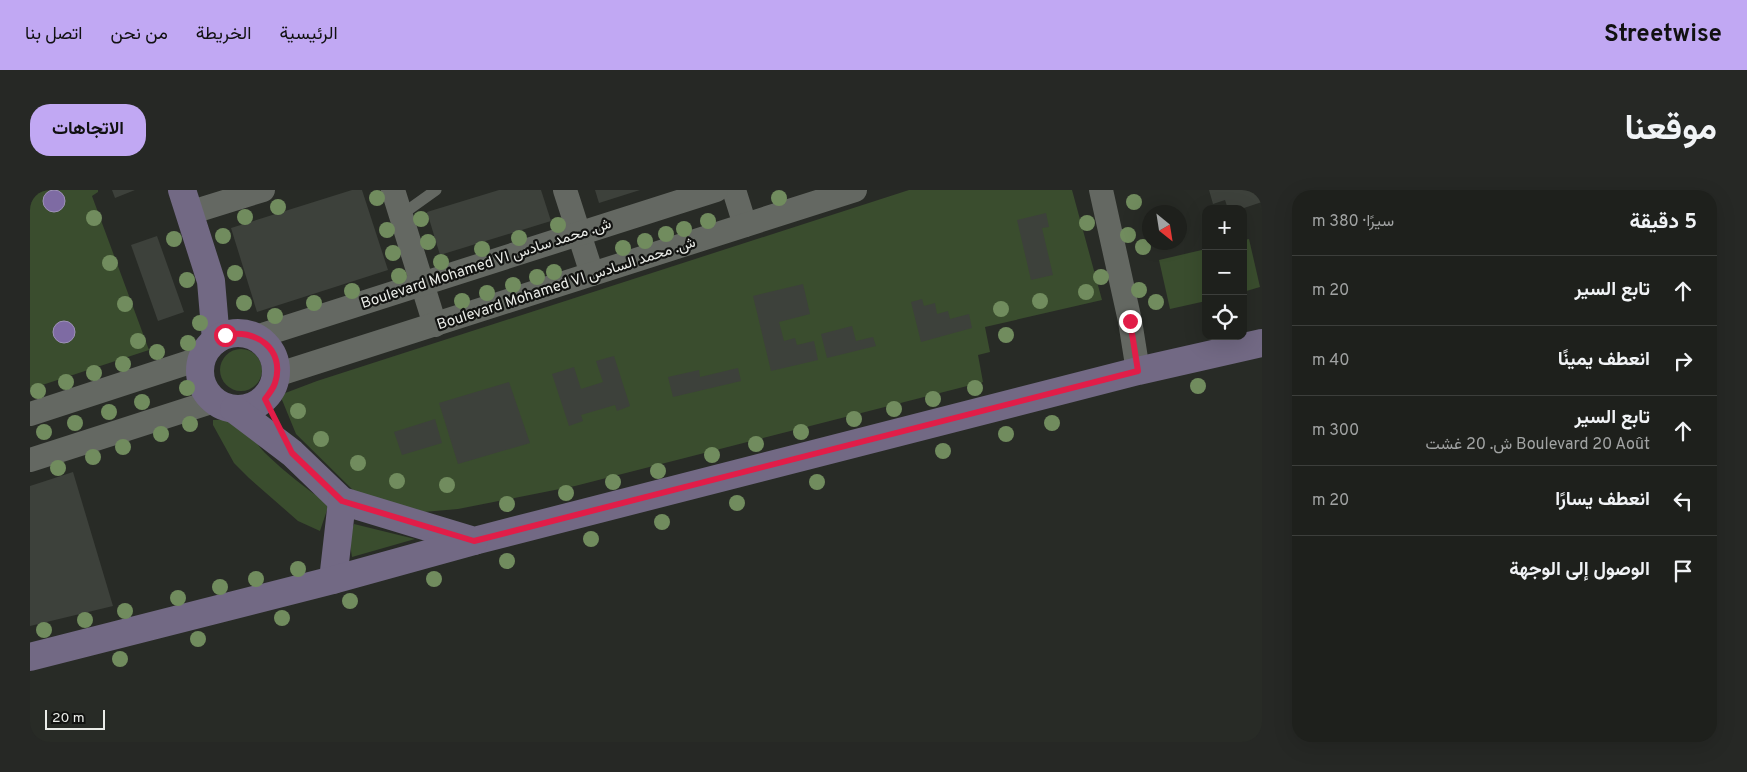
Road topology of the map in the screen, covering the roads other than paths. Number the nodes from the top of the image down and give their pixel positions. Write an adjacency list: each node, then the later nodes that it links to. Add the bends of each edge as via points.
1 (263, 190): 9 (street)
2 (393, 190): 10 (street)
3 (436, 190): 10 (lane)
4 (565, 190): 12 (street)
5 (716, 190): 12 (street, Boulevard Mohamed VI ش. محمد سادس)
6 (734, 190): 11 (street)
7 (855, 190): 11 (street, Boulevard Mohamed VI ش. محمد السادس)
8 (1101, 190): 20 (street)
9 (186, 201): 14 (main road)
10 (401, 215): 15 (street)
11 (745, 225): 13 (street, Boulevard Mohamed VI ش. محمد السادس)
12 (579, 234): 13 (street); 15 (street, Boulevard Mohamed VI ش. محمد سادس)
13 (592, 274): 16 (street, Boulevard Mohamed VI ش. محمد السادس)
14 (211, 281): 17 (main road); 19 (main road)
15 (422, 284): 16 (street); 17 (street, Boulevard Mohamed VI ش. محمد سادس)
16 (435, 325): 21 (street, Boulevard Mohamed VI ش. محمد السادس)
17 (251, 335): 19 (main road, via 225,335); 21 (main road, via 272,353 276,364)
18 (1262, 343): 20 (main road)
19 (209, 349): 22 (main road, via 200,377 207,394); 23 (street)
20 (1138, 371): 27 (main road)
21 (271, 387): 22 (main road, via 256,405 245,409); 24 (main road)
22 (224, 405): 24 (main road); 25 (street, via 179,411)
23 (30, 414)
24 (292, 453): 26 (main road)
25 (30, 460)
26 (342, 501): 27 (main road); 28 (main road)
27 (474, 541): 28 (main road)
28 (333, 580): 29 (main road)
29 (30, 657)

